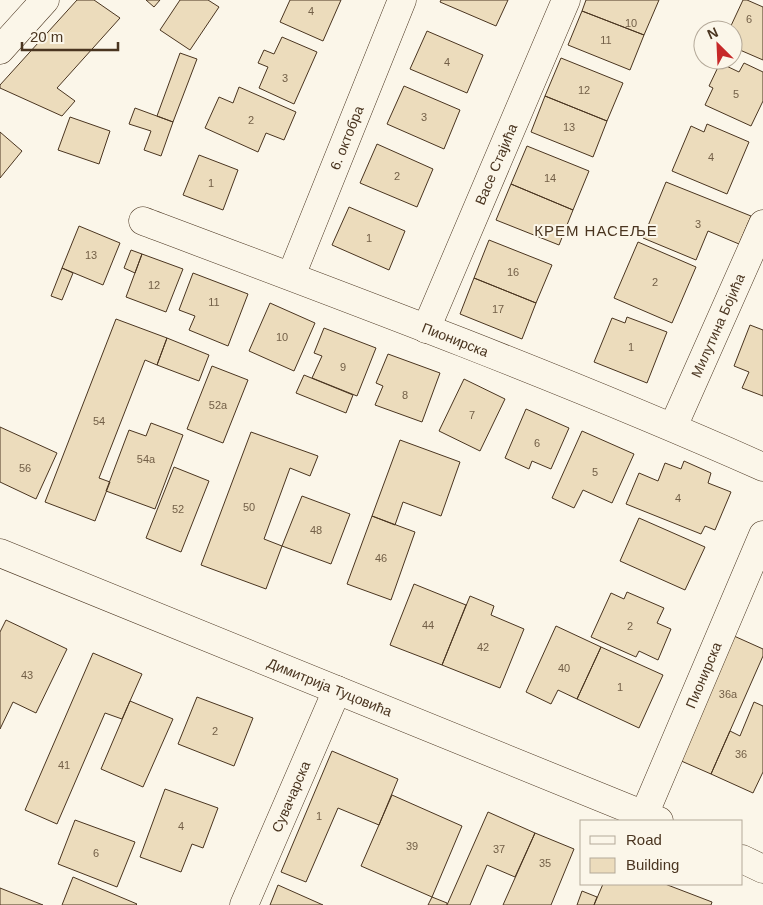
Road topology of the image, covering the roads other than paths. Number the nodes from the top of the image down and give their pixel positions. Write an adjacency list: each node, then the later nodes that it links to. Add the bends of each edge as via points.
1 (45, 0): 4 (street)
2 (402, 0): 7 (street, 6. октобра)
3 (566, 0): 8 (street, Васе Стајића)
4 (0, 50)
5 (143, 221): 7 (street, Пионирска)
6 (763, 224): 9 (street, Милутина Бојића)
7 (291, 276): 8 (street, Пионирска)
8 (426, 329): 9 (street, Пионирска)
9 (673, 427): 10 (street, Пионирска)
10 (763, 467)
11 (763, 535): 14 (street, Пионирска)
12 (0, 553): 13 (street, Димитрија Туцовића)
13 (338, 690): 14 (street, Димитрија Туцовића); 17 (street, Сувачарска)
14 (651, 818)
15 (743, 859): 16 (street)
16 (763, 869)
17 (244, 905)

